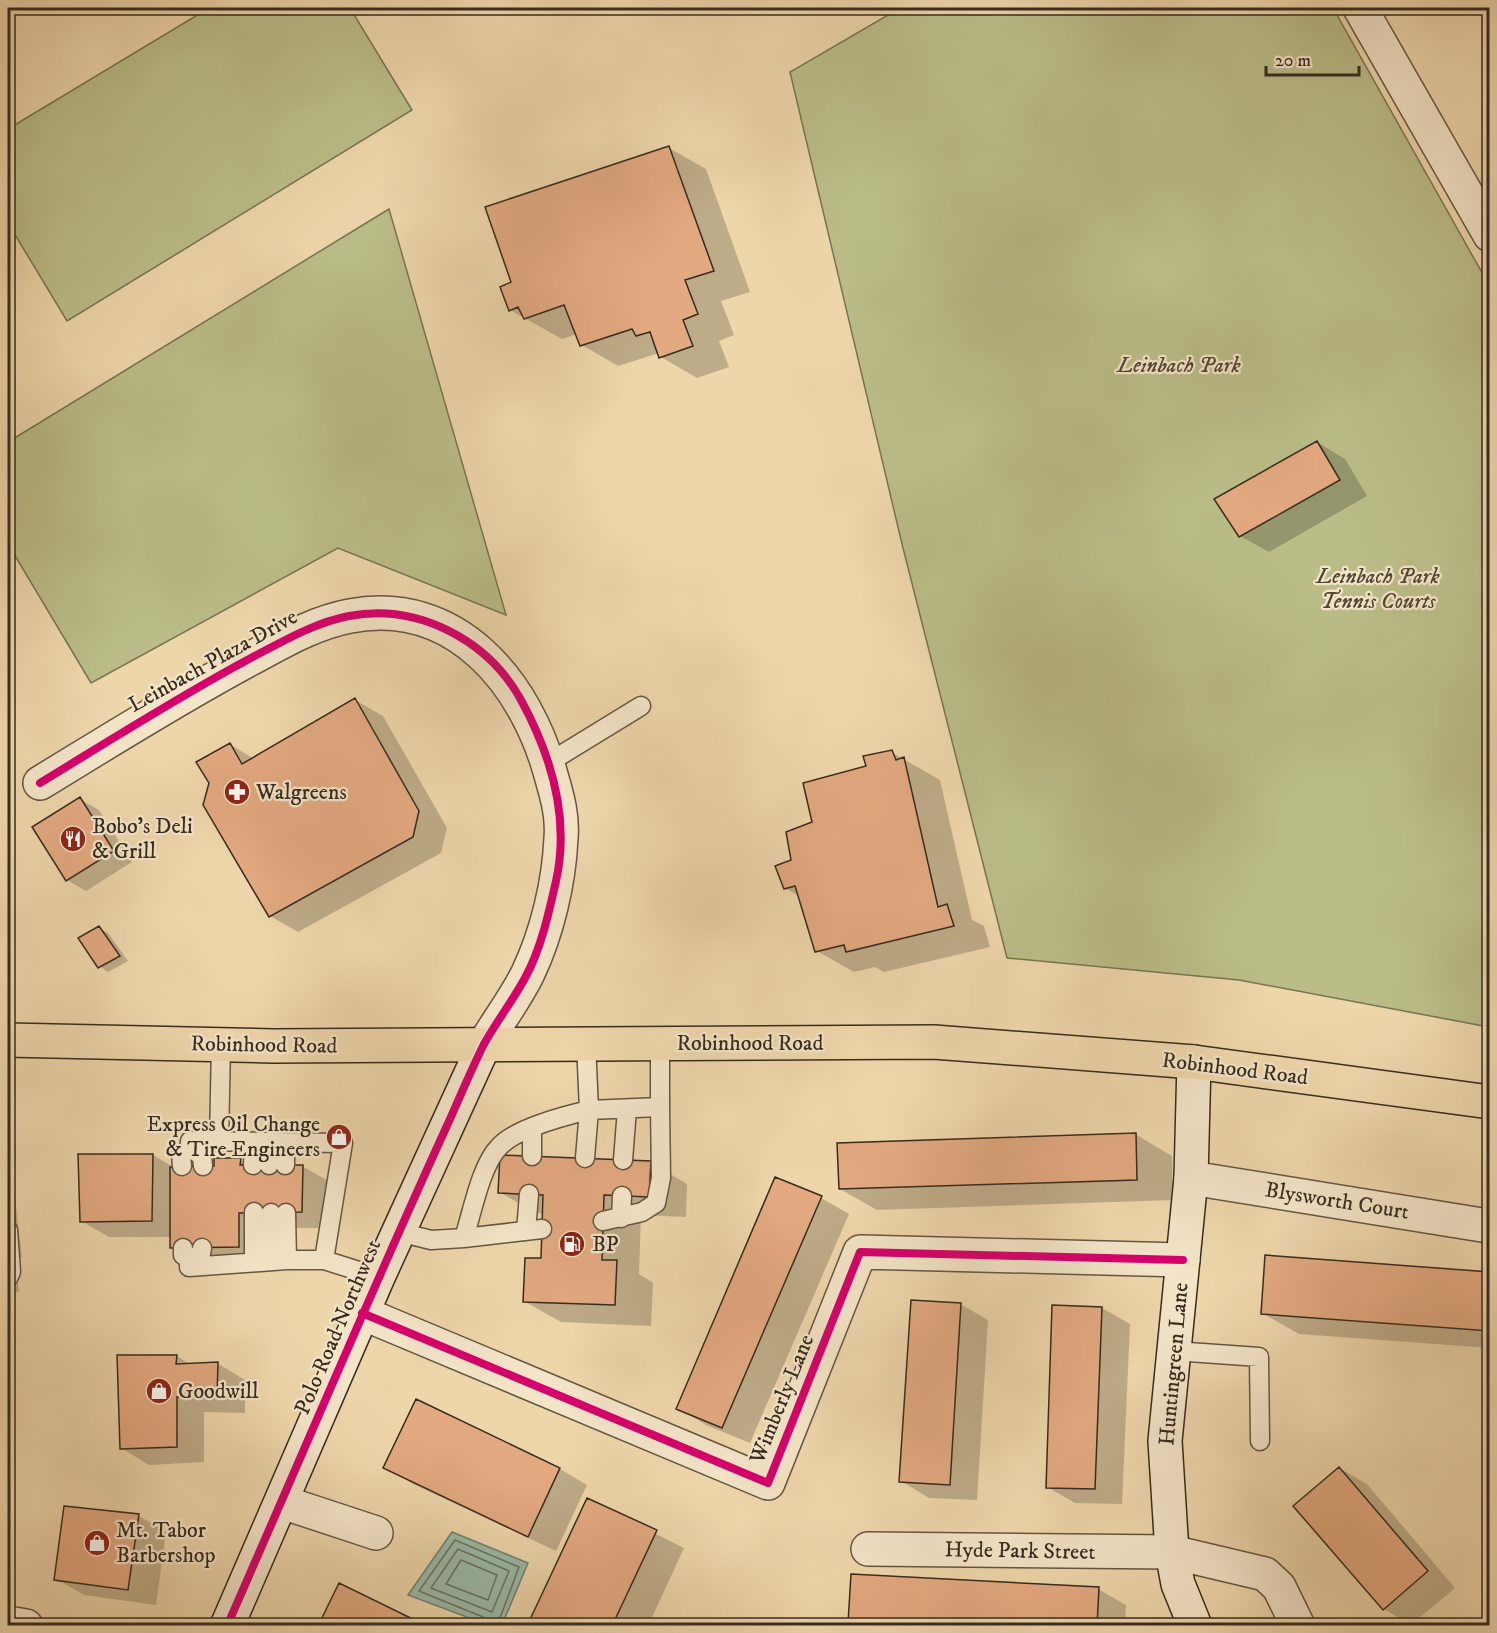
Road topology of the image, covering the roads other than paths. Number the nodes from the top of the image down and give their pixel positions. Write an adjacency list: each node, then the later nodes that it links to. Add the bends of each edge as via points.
1 (1360, 8): 2 (street)
2 (1490, 235)
3 (641, 706): 4 (lane)
4 (548, 763): 5 (street, Leinbach Plaza Drive, via 535,726 514,689 497,666 476,648 439,626 412,617 352,615 314,625 226,672); 10 (street, Leinbach Plaza Drive, via 560,809 562,837 557,878 528,974)
5 (40, 783)
6 (8, 1040): 9 (main road, Robinhood Road)
7 (586, 1042): 8 (main road, Robinhood Road); 10 (main road, Robinhood Road); 15 (lane)
8 (660, 1044): 11 (main road, Robinhood Road, via 933,1042); 13 (lane)
9 (220, 1045): 10 (main road, Robinhood Road); 17 (lane)
10 (484, 1045): 30 (street, Polo Road Northwest)
11 (1194, 1062): 12 (main road, Robinhood Road); 25 (street, Huntingreen Lane)
12 (1490, 1102)
13 (660, 1107): 14 (lane); 27 (lane, via 661,1178 656,1203 642,1212 612,1219)
14 (627, 1109): 15 (lane); 22 (lane)
15 (589, 1110): 16 (lane); 21 (lane)
16 (532, 1129): 20 (lane); 31 (lane, via 505,1142 491,1158)
17 (219, 1141): 18 (lane); 19 (lane, via 190,1141)
18 (269, 1143): 18 (lane, via 269,1165); 33 (lane, via 343,1143)
19 (190, 1148): 23 (lane, via 202,1156); 24 (lane, via 181,1155)
20 (532, 1156)
21 (585, 1158)
22 (623, 1160)
23 (203, 1166)
24 (182, 1167)
25 (1191, 1179): 28 (street, Blysworth Court); 34 (street, Huntingreen Lane)
26 (530, 1194): 31 (lane, via 534,1230)
27 (622, 1196)
28 (1482, 1224)
29 (8, 1230): 37 (lane)
30 (399, 1232): 31 (lane, via 430,1240); 36 (street, Polo Road Northwest)
31 (464, 1238)
32 (191, 1251): 35 (lane, via 189,1267)
33 (324, 1260): 35 (lane); 36 (lane)
34 (1183, 1260): 38 (street, Wimberly Lane, via 860,1252 768,1483); 39 (street, Huntingreen Lane)
35 (271, 1261): 35 (lane, via 270,1213)
36 (378, 1277): 38 (street, Polo Road Northwest)
37 (8, 1278)
38 (362, 1313): 41 (street, Polo Road Northwest)
39 (1174, 1351): 40 (lane, via 1259,1357); 44 (street, Huntingreen Lane, via 1165,1441)
40 (1260, 1441)
41 (282, 1502): 42 (street); 47 (street, Polo Road Northwest)
42 (376, 1533)
43 (868, 1549): 44 (street, Hyde Park Street)
44 (1172, 1552): 48 (street, Huntingreen Lane, via 1178,1584); 49 (street, Hyde Park Street, via 1265,1575 1279,1587)
45 (8, 1623): 46 (street)
46 (26, 1626)
47 (227, 1626)
48 (1195, 1626)
49 (1298, 1626)

